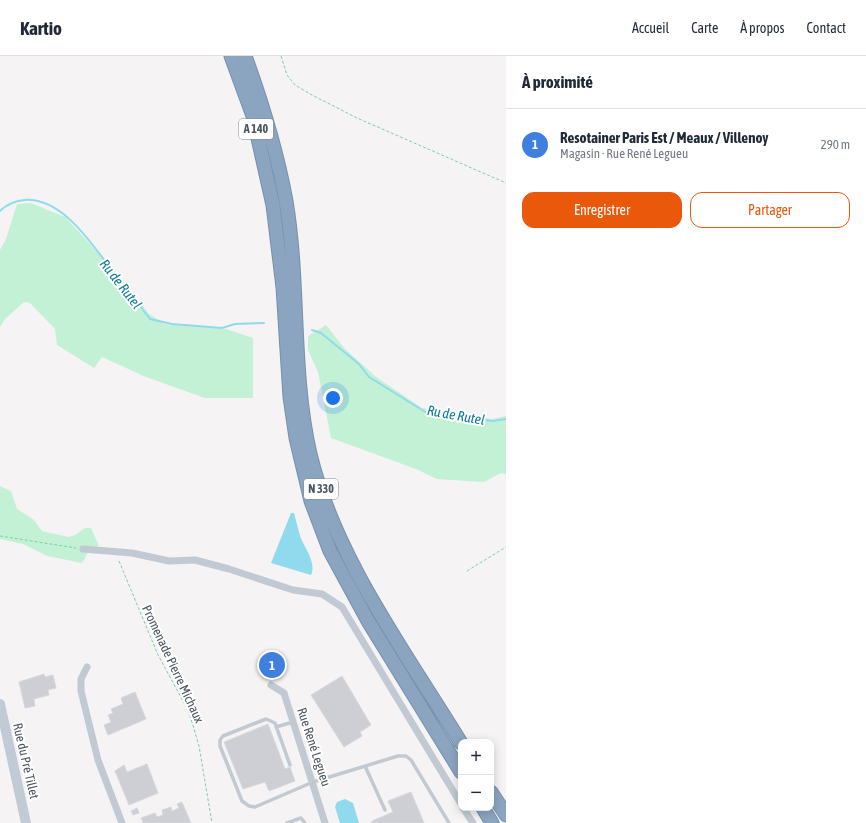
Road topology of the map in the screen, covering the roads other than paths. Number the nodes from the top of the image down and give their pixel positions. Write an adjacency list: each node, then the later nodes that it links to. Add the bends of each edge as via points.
1 (231, 56): 3 (highway, A 140, via 253,116)
2 (245, 56): 3 (highway, A 140, via 261,101)
3 (280, 204): 10 (highway, N 330, via 293,270 300,395 317,478 336,528 360,577); 13 (highway, N 330, via 290,397 296,438 311,501 330,551 368,621)
4 (83, 549): 16 (street, via 132,553 169,561 195,560 293,590 322,594 334,600 342,606)
5 (87, 667): 22 (street, via 81,679 81,691 98,760)
6 (271, 685): 8 (street, Rue René Legueu, via 284,693)
7 (0, 704): 21 (street, Rue du Pré Tillet)
8 (293, 722): 9 (lane); 14 (street, Rue René Legueu)
9 (276, 727): 11 (lane); 14 (lane, via 266,719 220,740 220,746 242,801 255,807)
10 (459, 739)
11 (290, 765)
12 (365, 766): 14 (lane); 17 (lane); 26 (lane, via 406,756 411,760)
13 (458, 767)
14 (312, 782): 25 (street, Rue René Legueu)
15 (494, 797): 20 (highway)
16 (458, 799)
17 (385, 810)
18 (465, 811): 27 (street)
19 (485, 811): 28 (highway)
20 (506, 816)
21 (26, 823)
22 (122, 823)
23 (287, 823): 24 (lane, via 301,818)
24 (305, 823)
25 (325, 823)
26 (449, 823)
27 (472, 823)
28 (492, 823)

